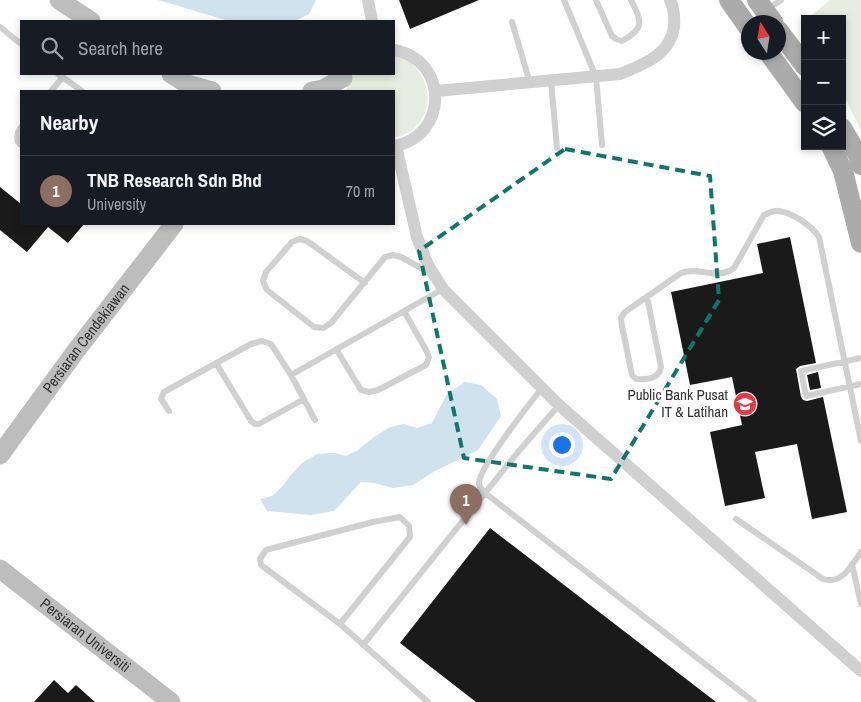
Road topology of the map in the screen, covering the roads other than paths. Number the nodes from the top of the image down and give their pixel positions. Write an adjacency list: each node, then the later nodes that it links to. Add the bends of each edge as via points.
1 (59, 0): 9 (street)
2 (368, 0): 10 (street)
3 (564, 0): 20 (lane)
4 (596, 0): 5 (lane, via 612,36 622,40 640,27 640,17)
5 (631, 0)
6 (670, 0): 20 (street, via 675,20 668,46 644,64 620,74)
7 (729, 0): 8 (main road)
8 (741, 17)
9 (89, 20)
10 (372, 20)
11 (512, 22): 23 (lane)
12 (0, 27): 14 (lane)
13 (786, 41): 17 (main road)
14 (20, 43)
15 (395, 50): 29 (street, via 419,61 430,75)
16 (774, 60): 30 (main road)
17 (801, 61)
18 (172, 75): 24 (street)
19 (60, 76): 25 (lane); 26 (lane)
20 (596, 77): 22 (street); 34 (lane)
21 (342, 81): 28 (street)
22 (550, 81): 23 (street); 36 (lane)
23 (530, 82): 29 (street)
24 (190, 88): 27 (street)
25 (52, 90)
26 (81, 90)
27 (205, 90)
28 (318, 90)
29 (436, 91): 35 (street, via 435,108 424,130)
30 (801, 97)
31 (20, 128): 33 (lane, via 17,137)
32 (846, 135): 38 (main road)
33 (20, 145)
34 (602, 145)
35 (395, 146): 41 (street, via 417,237)
36 (557, 148)
37 (833, 150): 40 (main road, via 843,170)
38 (861, 165)
39 (173, 225): 59 (street, Persiaran Cendekiawan)
40 (861, 243)
41 (434, 275): 42 (lane, via 393,255 386,257); 43 (street)
42 (365, 283): 42 (lane, via 300,239 292,242 266,272 264,281 267,290 314,327 323,328)
43 (443, 289): 45 (lane); 53 (street)
44 (646, 297): 44 (lane, via 621,318 632,375 643,380 655,378 661,367); 48 (lane, via 688,270 710,274 728,272 734,268 764,216 780,211 804,222 819,237)
45 (404, 311): 46 (lane); 46 (lane, via 426,350 429,358 426,365 369,392 361,390)
46 (336, 349): 50 (lane)
47 (861, 358): 48 (lane)
48 (846, 361): 52 (lane); 52 (lane, via 801,371 806,396)
49 (216, 362): 50 (lane, via 262,341 271,344); 54 (lane, via 255,424); 56 (lane, via 164,392 161,399)
50 (291, 375): 54 (lane)
51 (861, 384): 52 (lane)
52 (850, 386): 58 (lane)
53 (542, 388): 55 (street); 60 (lane, via 483,471 479,481)
54 (304, 400): 57 (lane)
55 (559, 406): 60 (lane); 68 (street)
56 (169, 411)
57 (315, 420)
58 (861, 441)
59 (0, 455)
60 (485, 493): 67 (lane); 71 (lane)
61 (736, 518): 63 (lane, via 823,579 837,580)
62 (861, 552): 63 (lane)
63 (852, 564): 65 (lane)
64 (0, 568): 69 (street, Persiaran Universiti)
65 (861, 604)
66 (340, 624): 66 (lane, via 261,565 260,558 266,550 400,517 409,526 410,537); 67 (lane)
67 (364, 645): 70 (lane)
68 (861, 671)
69 (171, 702)
70 (428, 702)
71 (754, 702)

